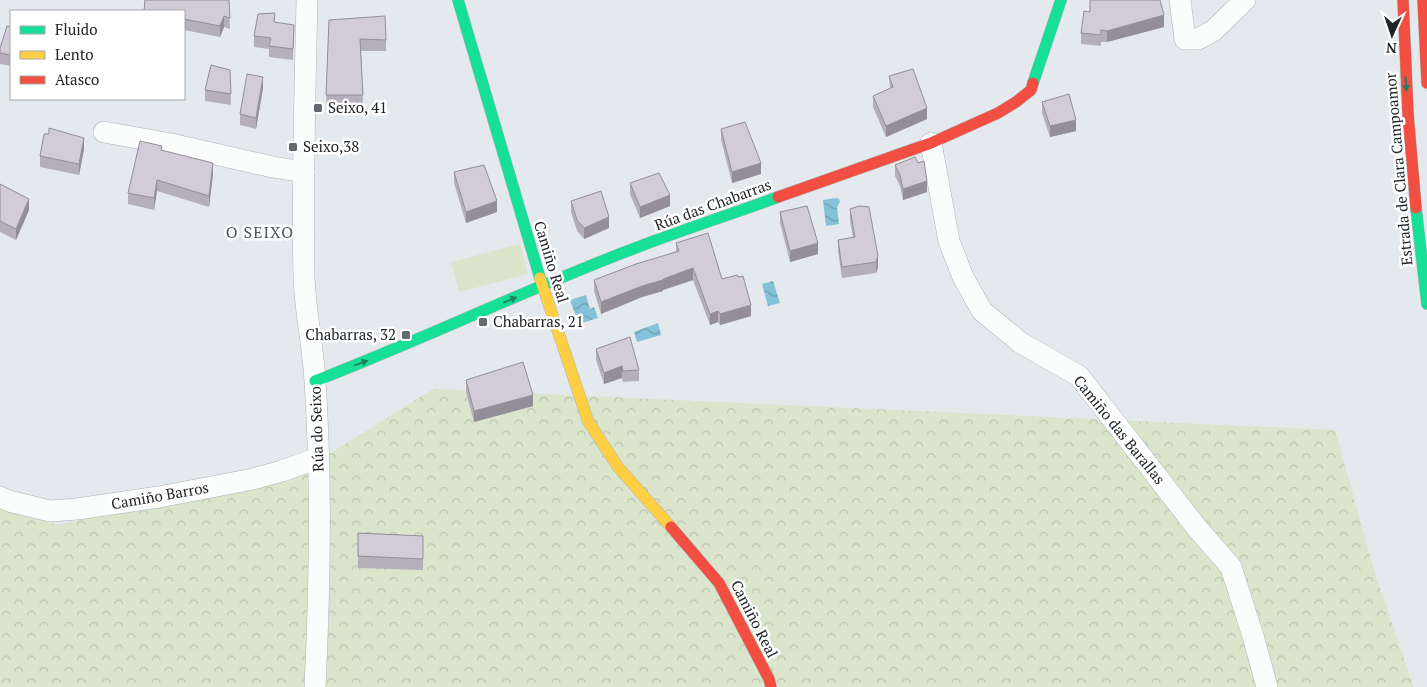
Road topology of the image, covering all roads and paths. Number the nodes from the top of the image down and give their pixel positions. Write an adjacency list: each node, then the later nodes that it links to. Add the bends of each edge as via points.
1 (307, 0): 11 (street, Rúa do Seixo)
2 (458, 0): 12 (street, Camiño Real)
3 (1062, 0): 10 (street, Rúa das Chabarras, via 1032,90 998,113)
4 (1180, 0): 5 (street, via 1185,39 1198,39 1213,31)
5 (1245, 0)
6 (1403, 0): 13 (street, Estrada de Clara Campoamor, one-way to 13, via 1414,188)
7 (1423, 0): 8 (street)
8 (1427, 83)
9 (104, 132): 11 (street)
10 (931, 143): 12 (street, Rúa das Chabarras, via 638,247); 19 (street, Camiño das Barallas, via 949,241 963,277 982,311 1021,343 1079,376 1230,567)
11 (304, 172): 14 (street, Rúa do Seixo, via 304,278)
12 (542, 286): 14 (street, Rúa das Chabarras, one-way to 12); 18 (street, Camiño Real, via 588,421 618,467 719,583)
13 (1427, 304)
14 (315, 381): 15 (street, Rúa do Seixo)
15 (318, 458): 16 (street, Camiño Barros, via 253,479 78,509 50,511); 17 (street, Rúa do Seixo)
16 (0, 497)
17 (315, 687)
18 (771, 687)
19 (1267, 687)

